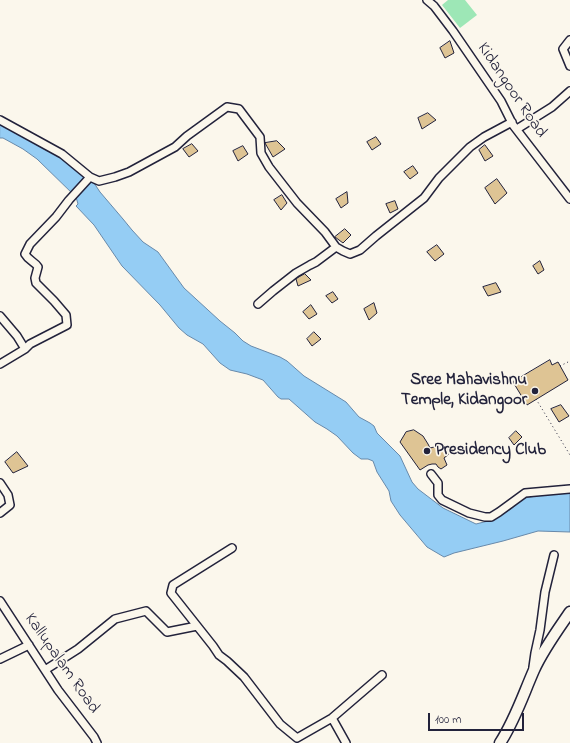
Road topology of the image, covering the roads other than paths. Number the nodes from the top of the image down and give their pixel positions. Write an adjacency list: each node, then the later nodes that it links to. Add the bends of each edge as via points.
1 (427, 0): 6 (street, Kidangoor Road, via 453,31 501,101)
2 (570, 40): 3 (street, via 563,49)
3 (570, 66)
4 (570, 91): 7 (street, via 552,107)
5 (0, 120): 8 (street, via 62,154)
6 (512, 122): 7 (street, Kidangoor Road); 10 (street, via 470,147 439,178 424,198 360,250 350,254)
7 (517, 129): 9 (street, Kidangoor Road)
8 (90, 177): 10 (street, via 99,181 129,172 176,147 227,108 238,109 260,137 262,153 269,167); 13 (street, via 30,244 25,254 38,267 36,283 66,316 67,325)
9 (570, 199)
10 (336, 247): 11 (street, via 296,273)
11 (258, 304)
12 (0, 316): 13 (street)
13 (25, 348): 14 (street)
14 (0, 364)
15 (431, 474): 17 (street, via 438,483 438,495 442,500 469,513 485,517 491,517 526,493)
16 (0, 483): 18 (street, via 8,495 10,505)
17 (570, 489)
18 (0, 513)
19 (232, 548): 23 (street, via 173,585 171,593)
20 (554, 555): 28 (street, via 545,592)
21 (0, 601): 24 (street, Kallupalam Road)
22 (570, 612): 28 (main road)
23 (197, 626): 26 (street, via 168,632 146,610 115,619 78,649); 29 (street, via 219,655 244,677 280,724 297,738)
24 (29, 645): 25 (street); 26 (street, Kallupalam Road)
25 (0, 659)
26 (45, 670): 30 (street, Kallupalam Road)
27 (382, 675): 29 (street)
28 (532, 675): 32 (main road, via 515,716)
29 (332, 718): 31 (street)
30 (97, 743)
31 (346, 743)
32 (500, 743)

